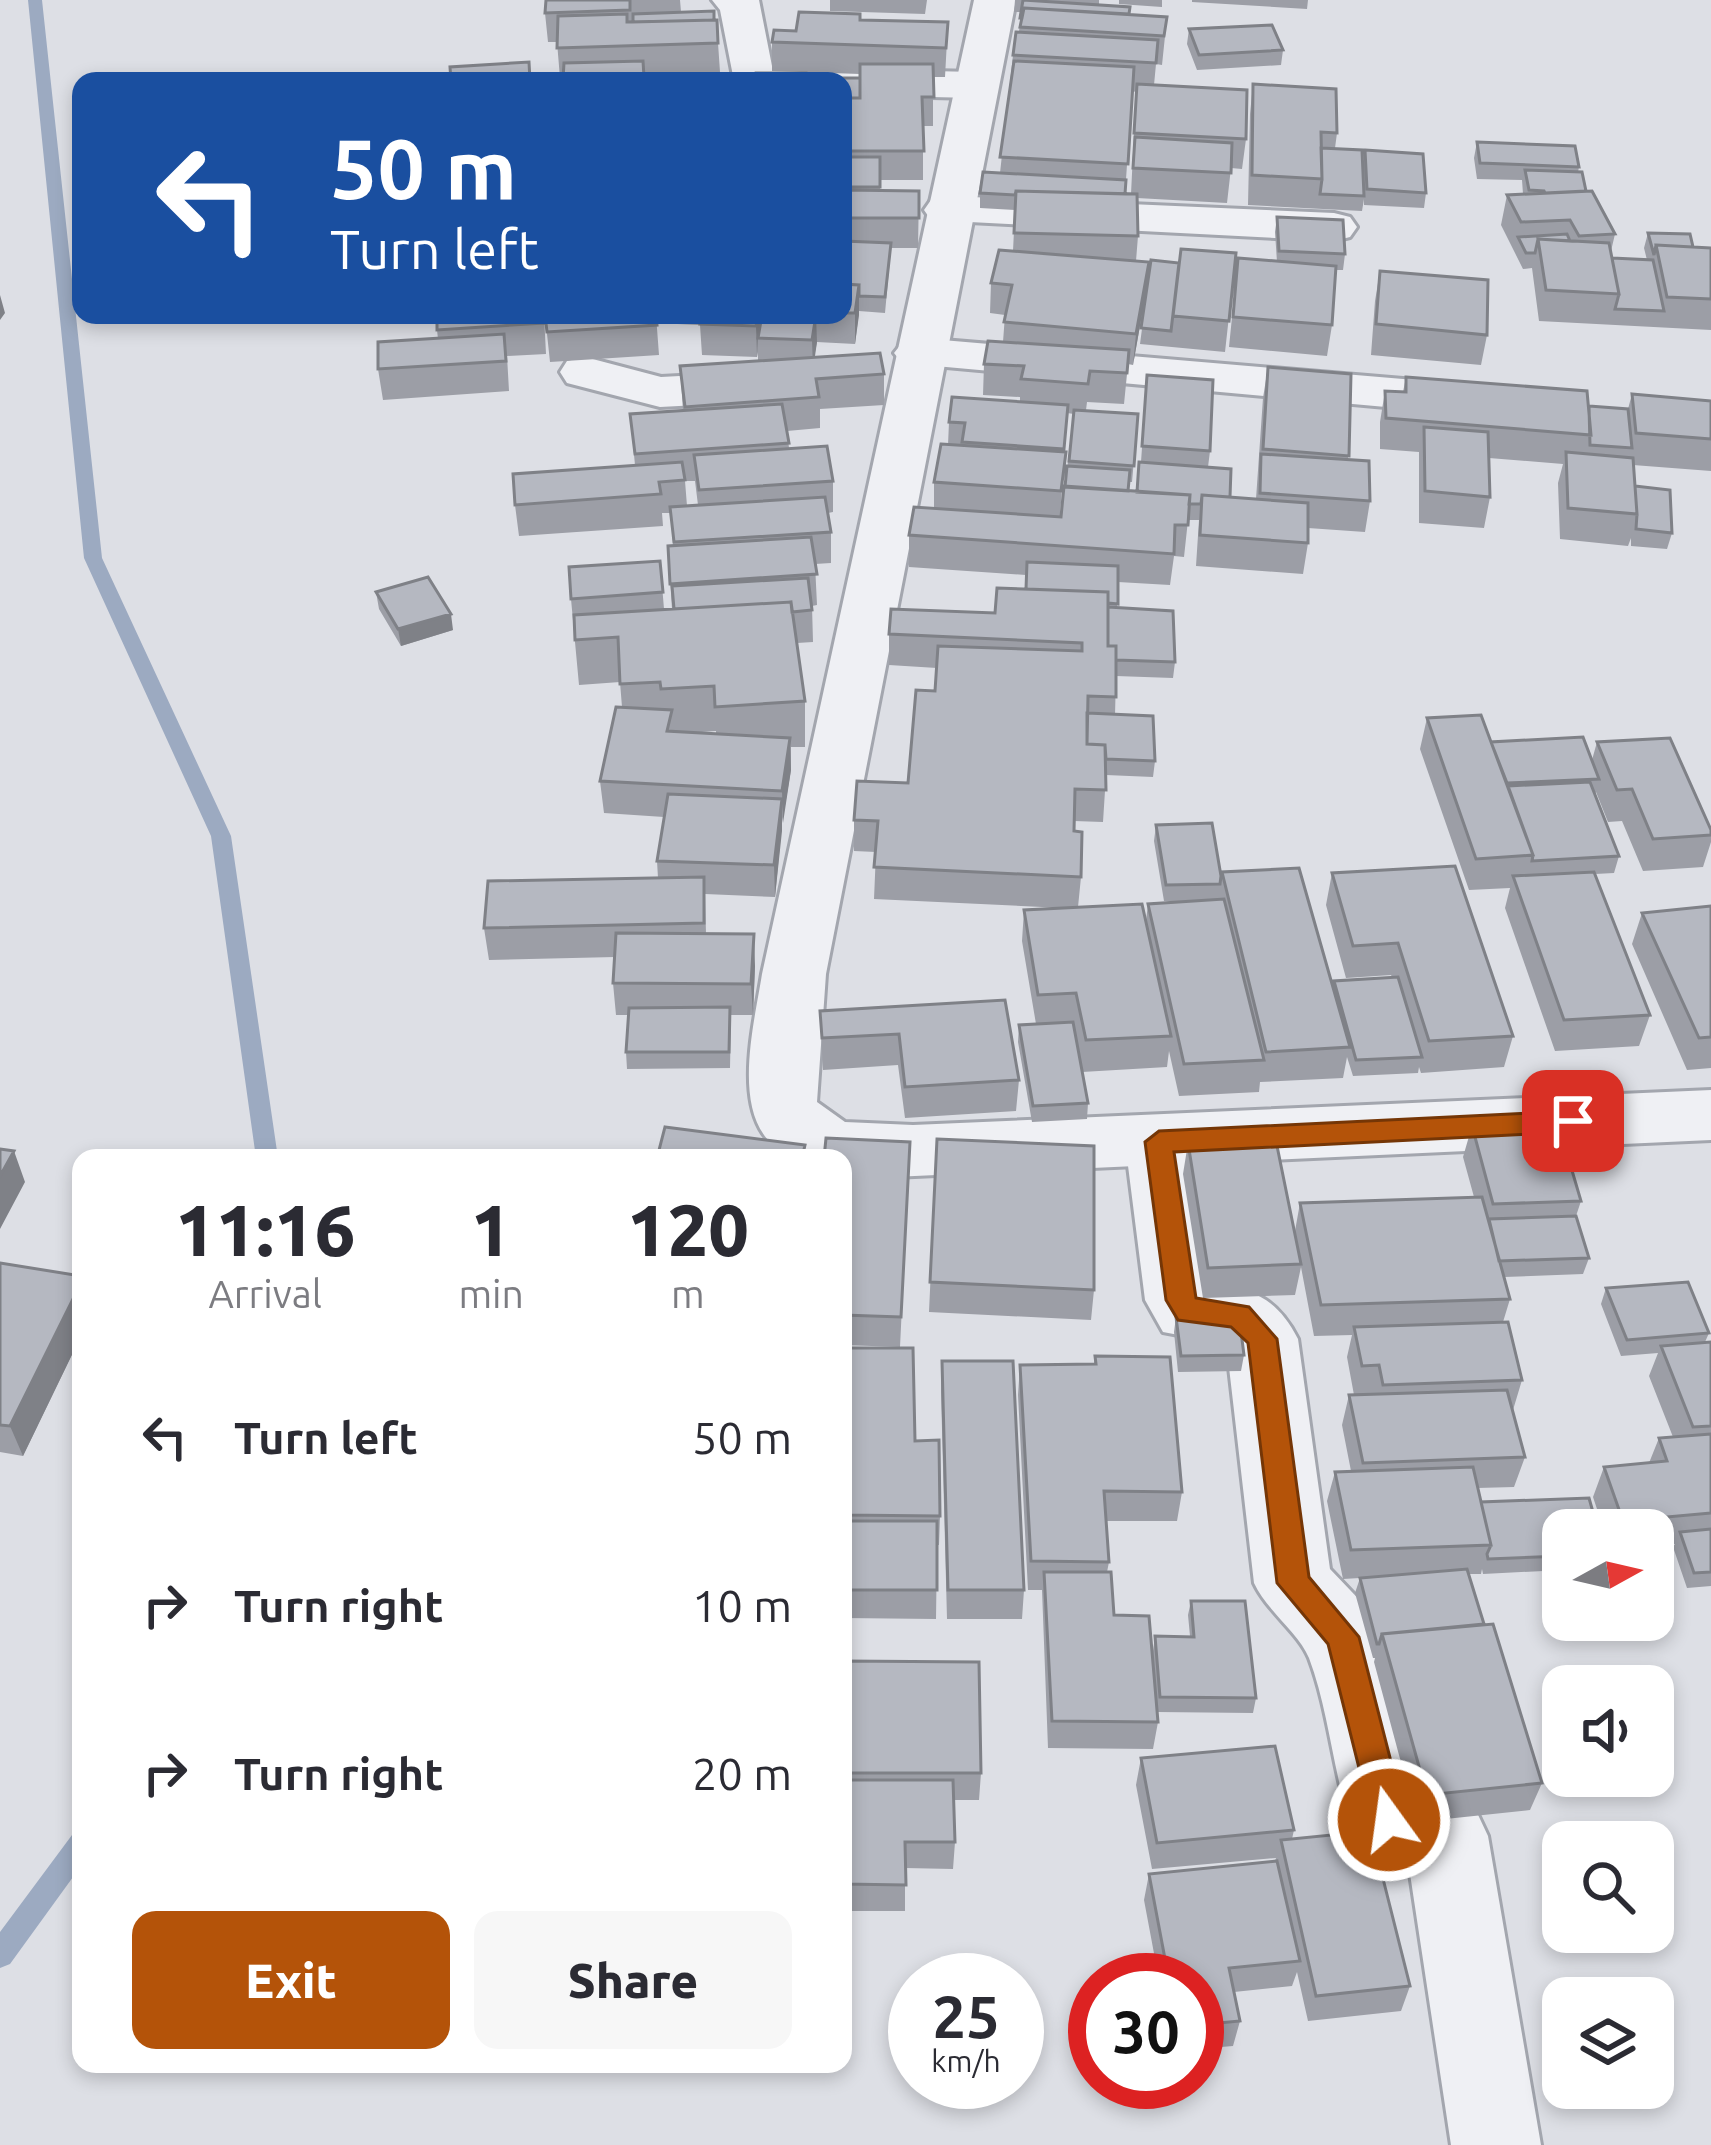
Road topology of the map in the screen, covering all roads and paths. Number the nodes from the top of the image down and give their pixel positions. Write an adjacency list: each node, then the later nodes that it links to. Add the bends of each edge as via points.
1 (733, 0): 3 (street, via 740,3)
2 (995, 0): 5 (street)
3 (751, 72)
4 (852, 82): 5 (street)
5 (975, 85): 6 (street)
6 (947, 210): 7 (street); 9 (street)
7 (1334, 227)
8 (585, 372): 9 (street, via 684,393)
9 (881, 373): 10 (street); 13 (street, via 834,796 788,1004 784,1110 805,1135)
10 (1525, 404)
11 (1711, 1114): 12 (street)
12 (1159, 1142): 14 (street); 15 (street, via 1181,1300 1188,1312 1239,1316 1262,1339 1293,1583 1342,1637 1389,1820 1446,1836)
13 (845, 1149)
14 (852, 1149)
15 (1496, 2145)

